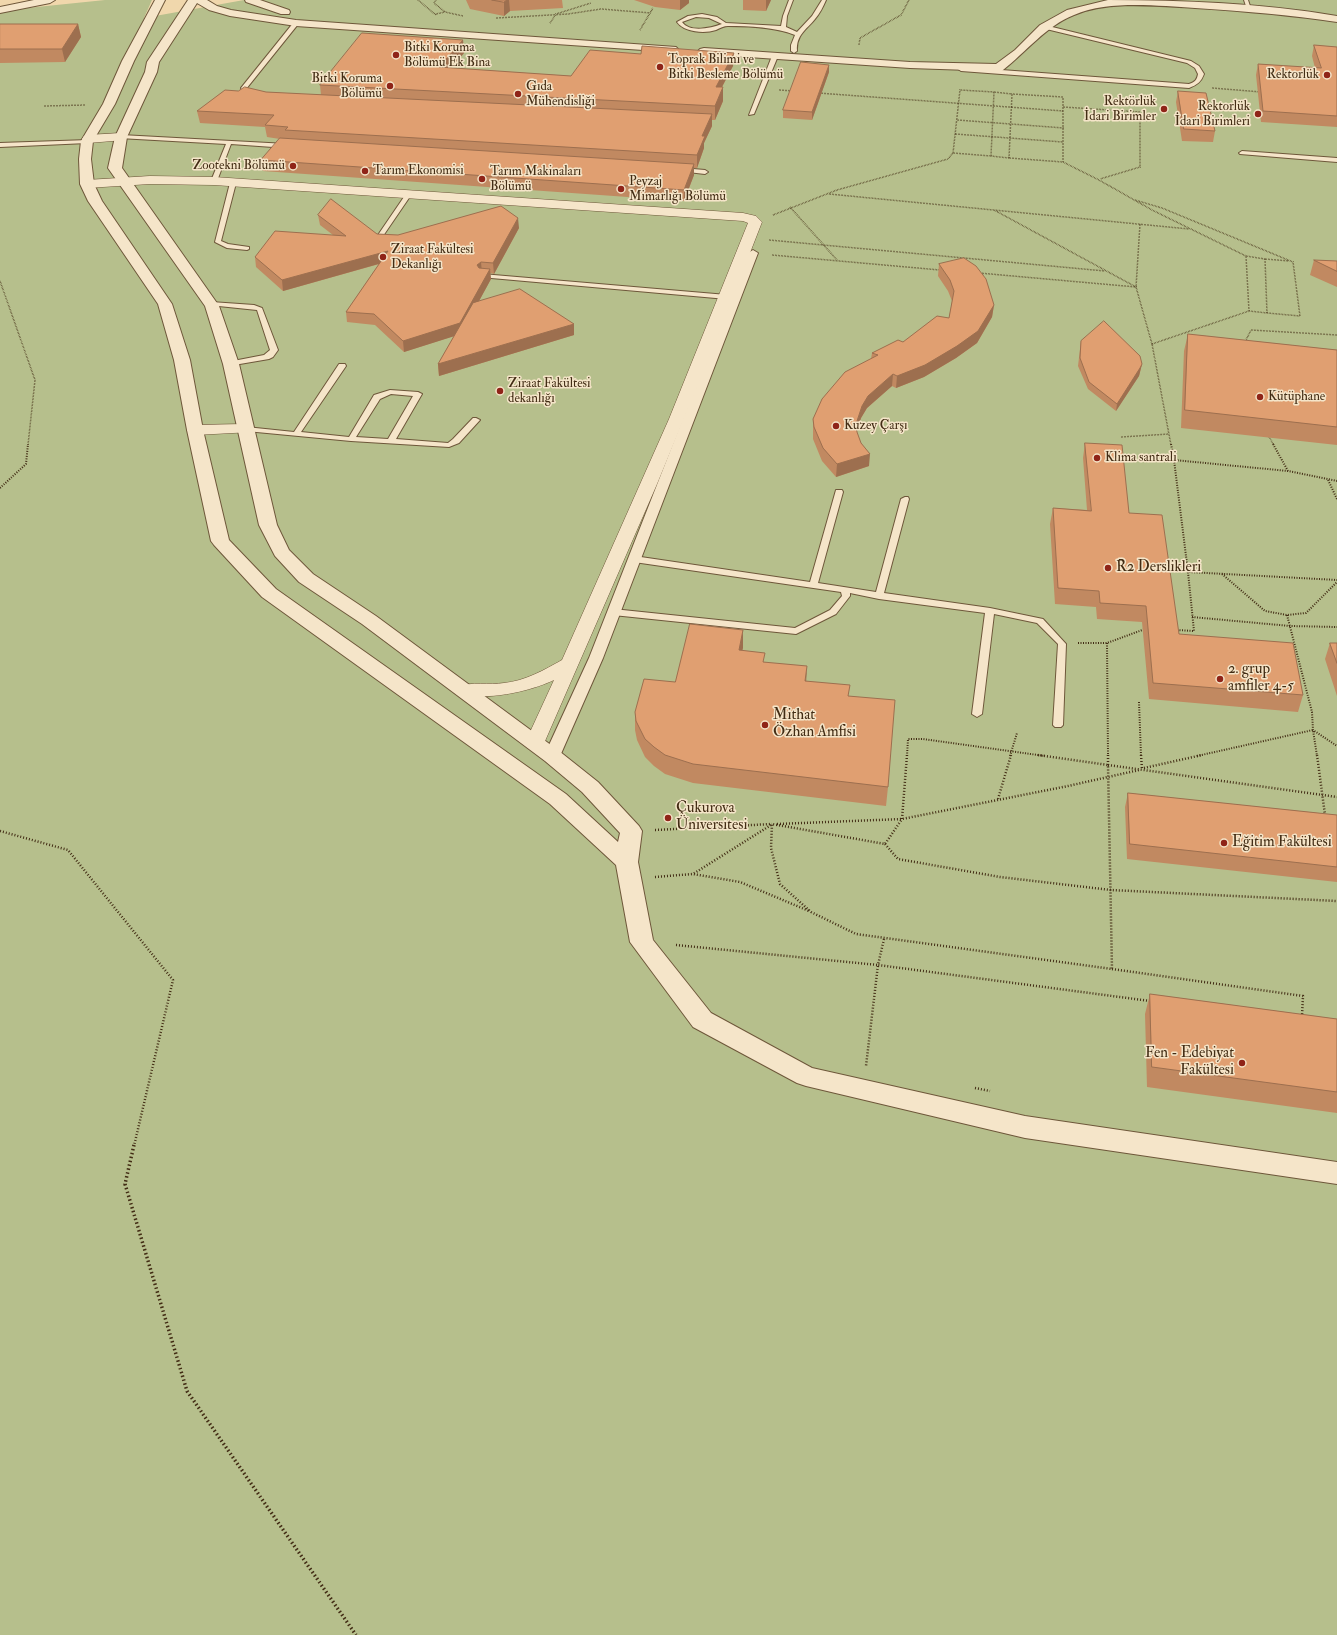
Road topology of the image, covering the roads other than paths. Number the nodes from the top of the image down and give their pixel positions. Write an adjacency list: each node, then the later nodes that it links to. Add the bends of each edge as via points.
1 (50, 0): 7 (street)
2 (250, 0): 9 (street, via 278,11 302,16 680,46)
3 (791, 0): 12 (lane)
4 (824, 0): 13 (lane, via 814,17)
5 (182, 1): 9 (street, via 230,13); 20 (street); 21 (street, via 128,60 109,104)
6 (1247, 4): 8 (street); 11 (street, via 1109,3 1071,12)
7 (0, 10)
8 (1337, 18)
9 (296, 23): 18 (lane, via 243,90)
10 (725, 24): 10 (lane, via 714,29 697,30 683,27 679,22 689,17 706,16 720,19); 12 (lane)
11 (1044, 27): 15 (street); 17 (lane, via 1189,62 1197,67 1201,74 1197,84 1189,86)
12 (783, 28): 13 (lane)
13 (796, 34): 14 (lane)
14 (794, 51): 15 (street, via 983,61); 16 (street, via 695,47)
15 (1019, 52): 17 (street, via 999,68)
16 (775, 56): 17 (street); 19 (lane)
17 (910, 65)
18 (259, 95)
19 (751, 114)
20 (121, 137): 21 (street); 22 (lane); 29 (street, via 115,168)
21 (87, 140): 23 (lane); 32 (street)
22 (229, 142): 24 (lane); 30 (lane)
23 (0, 145)
24 (293, 146)
25 (1242, 153): 26 (lane)
26 (1337, 160)
27 (674, 170): 28 (lane)
28 (705, 172)
29 (124, 180): 30 (street); 32 (street); 39 (street)
30 (214, 181): 31 (street)
31 (233, 183): 33 (street); 35 (lane, via 218,242 227,246)
32 (87, 184): 44 (street, via 95,202 165,304 182,360)
33 (408, 195): 34 (lane); 38 (street, via 751,219 755,222)
34 (380, 235)
35 (247, 248)
36 (753, 253): 50 (street)
37 (482, 276): 38 (lane)
38 (726, 297): 56 (street, via 673,429)
39 (211, 304): 40 (street); 40 (lane, via 254,307 260,309 263,315 274,350 266,357)
40 (231, 364): 43 (street)
41 (342, 366): 45 (lane)
42 (476, 420): 47 (lane, via 449,445)
43 (246, 429): 44 (street); 45 (lane); 57 (street, via 268,525 281,552 306,578 369,620)
44 (195, 430): 62 (street, via 220,541 269,592 558,799)
45 (296, 434): 46 (lane)
46 (351, 439): 47 (lane); 47 (lane, via 376,397 390,392 418,394)
47 (390, 441)
48 (839, 492): 51 (lane)
49 (905, 499): 53 (lane)
50 (634, 560): 51 (lane); 55 (street)
51 (813, 586): 52 (lane)
52 (846, 591): 53 (lane); 55 (lane, via 846,596 833,612 796,631)
53 (878, 596): 54 (lane)
54 (990, 611): 58 (lane); 59 (lane, via 1040,621 1062,644)
55 (612, 612): 61 (street, via 596,658)
56 (570, 664): 57 (street, via 532,683 505,689); 60 (street)
57 (464, 690): 60 (street)
58 (977, 714)
59 (1058, 725)
60 (535, 742): 61 (street)
61 (552, 756): 62 (street, via 590,786 631,831)
62 (628, 870): 63 (street, via 642,942 702,1020 806,1076 1025,1127)
63 (1337, 1173)

